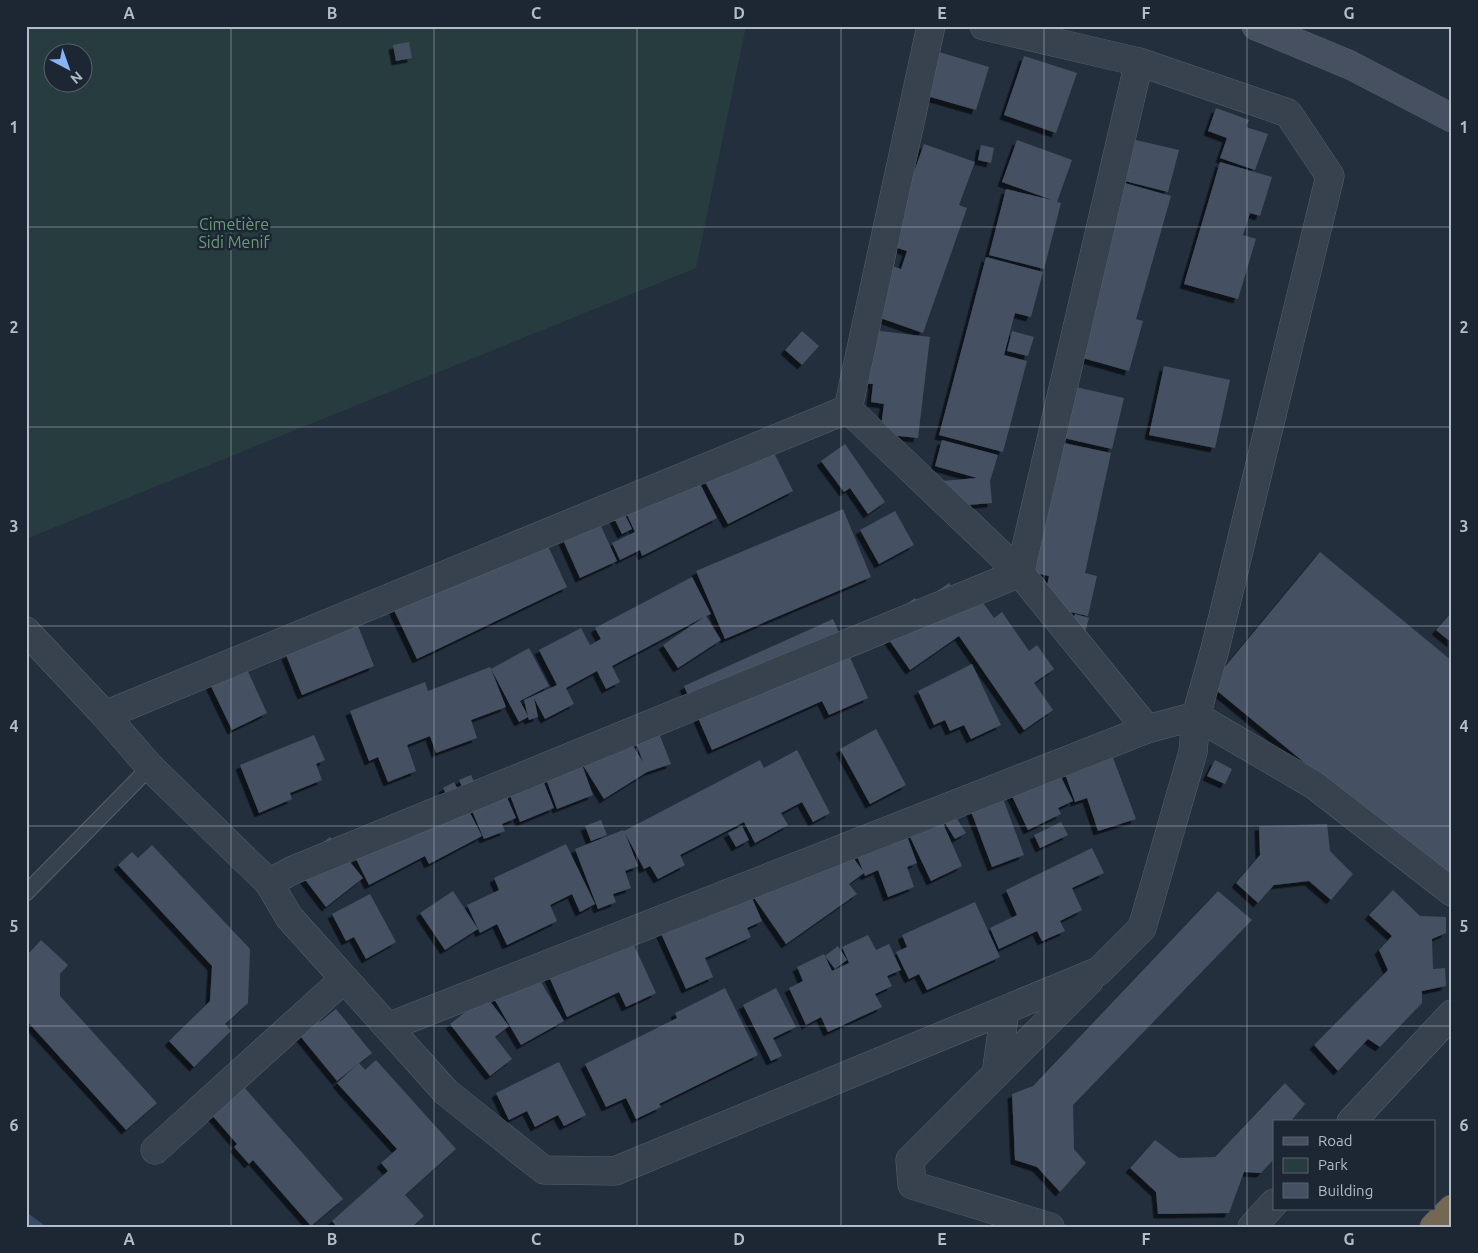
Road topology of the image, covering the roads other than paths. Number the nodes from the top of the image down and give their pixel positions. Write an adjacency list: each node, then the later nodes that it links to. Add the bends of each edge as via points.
1 (932, 26): 6 (street)
2 (984, 26): 4 (street)
3 (1256, 26): 5 (main road, via 1350,64)
4 (1139, 62): 7 (street); 10 (street, via 1288,113 1330,176 1216,649)
5 (1452, 118)
6 (848, 410): 7 (street); 9 (street)
7 (1020, 573): 11 (street); 13 (street, via 310,863)
8 (26, 631): 9 (street)
9 (105, 715): 12 (street)
10 (1196, 716): 11 (street); 14 (street, via 1314,785); 16 (street, via 1193,752 1142,928)
11 (1147, 729): 20 (street)
12 (150, 767): 13 (street); 15 (lane)
13 (269, 883): 17 (street, via 289,917)
14 (1452, 892)
15 (26, 893)
16 (1098, 971): 18 (street); 21 (street)
17 (344, 979): 20 (street); 23 (street)
18 (1005, 1010): 20 (street, via 615,1171 544,1170 446,1092); 21 (street)
19 (1452, 1014): 22 (street)
20 (388, 1027)
21 (996, 1074): 26 (street, via 910,1160 912,1185)
22 (1353, 1120)
23 (155, 1150)
24 (1273, 1204): 27 (street)
25 (1452, 1208): 28 (highway)
26 (1050, 1227)
27 (1252, 1227)
28 (1434, 1227)

